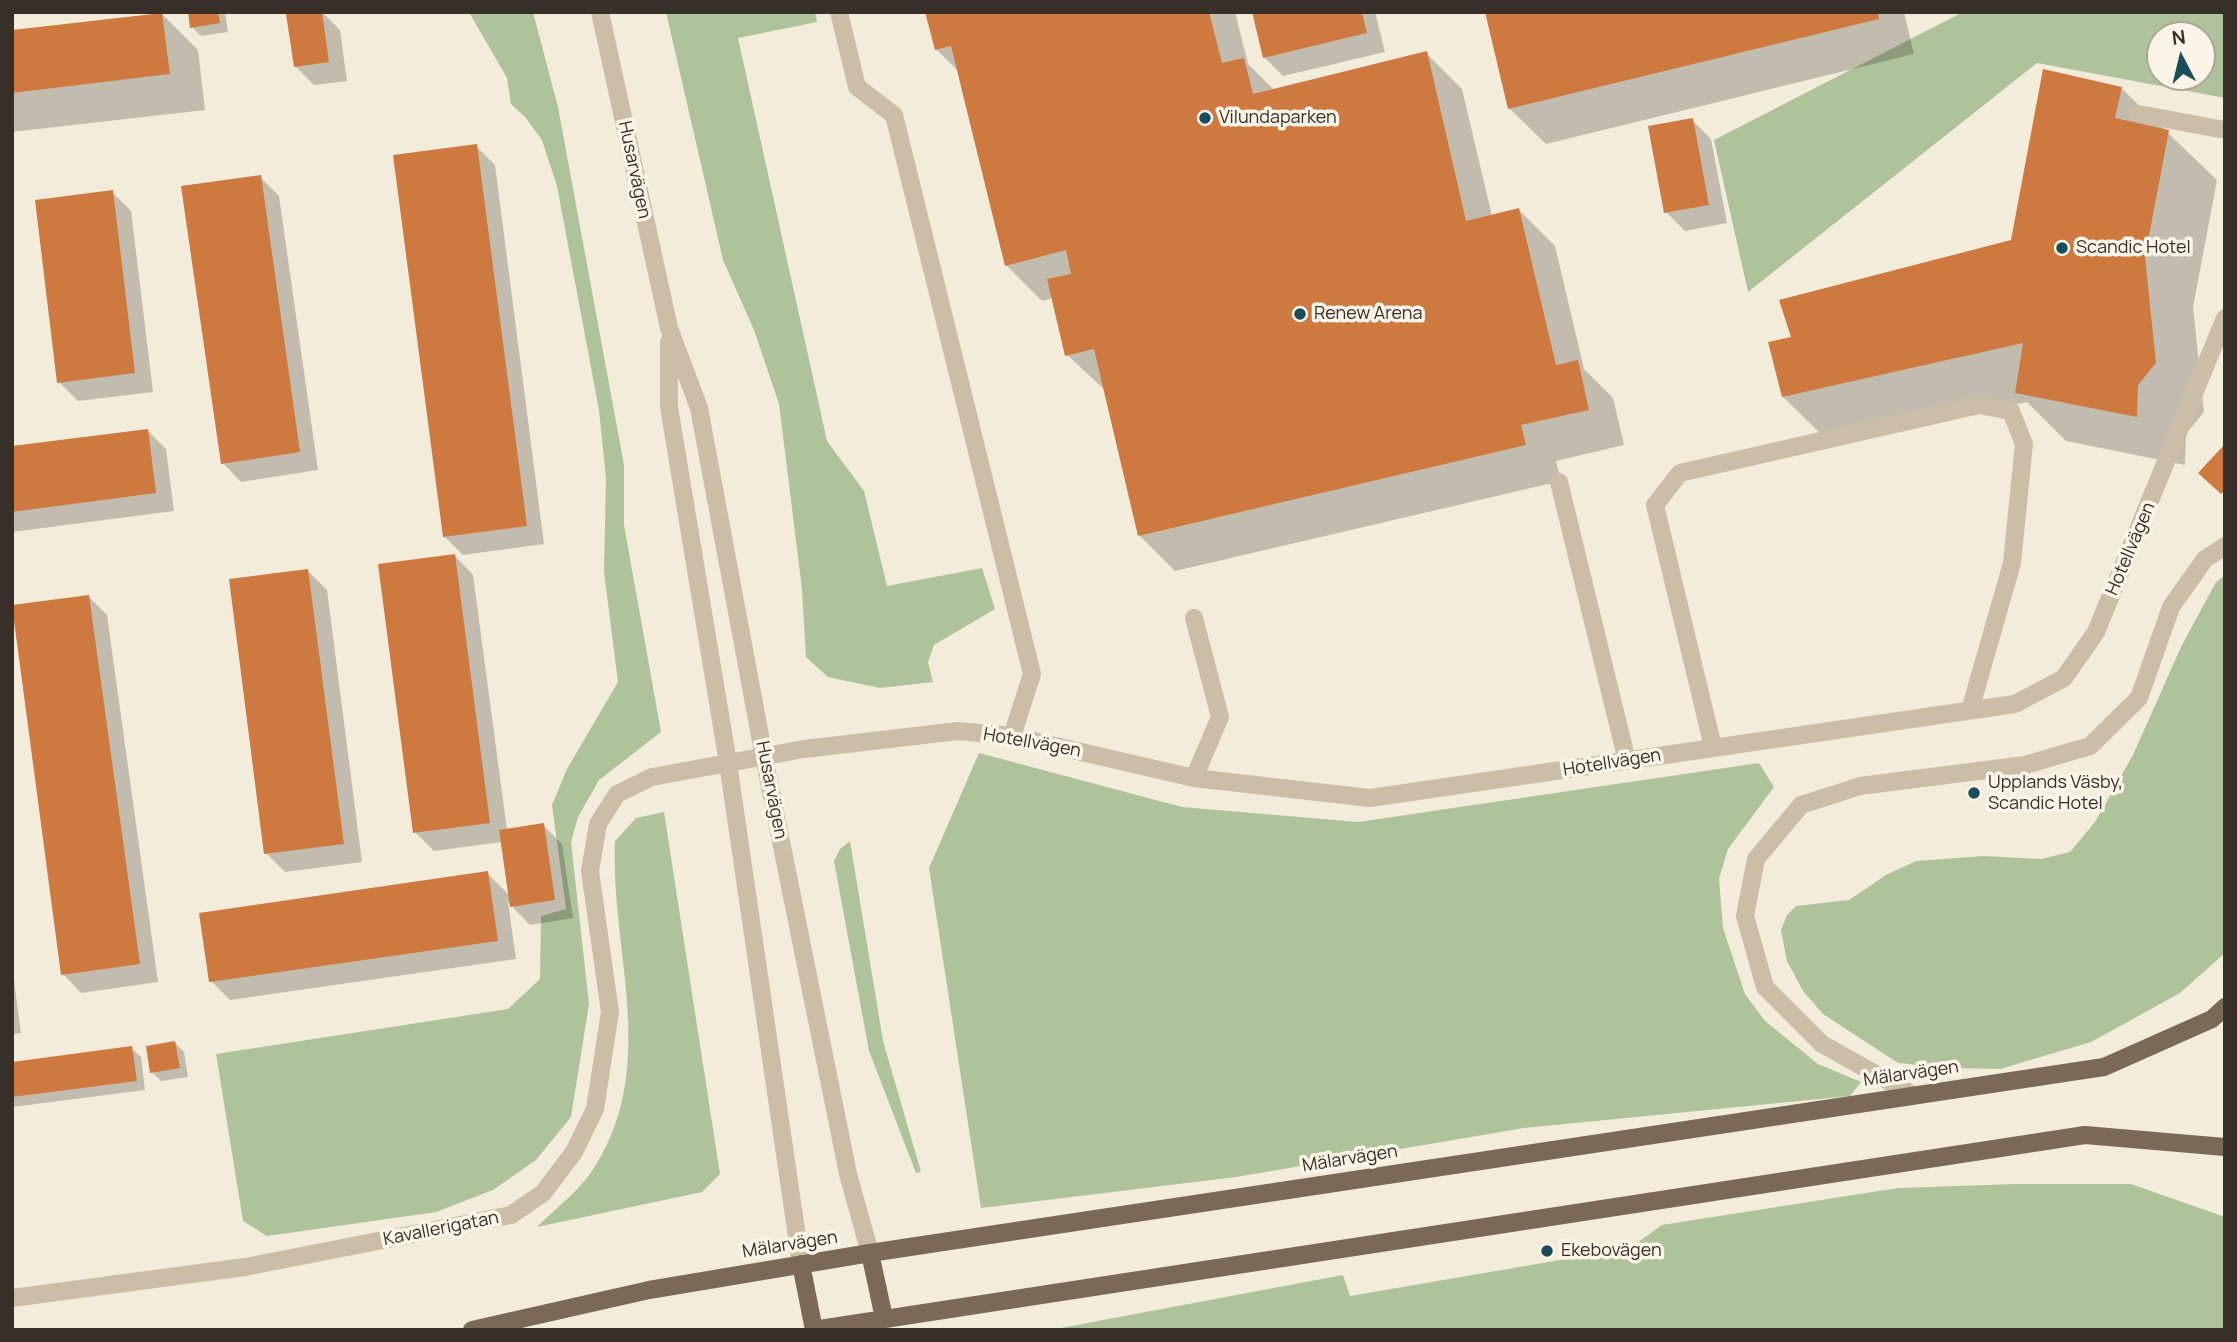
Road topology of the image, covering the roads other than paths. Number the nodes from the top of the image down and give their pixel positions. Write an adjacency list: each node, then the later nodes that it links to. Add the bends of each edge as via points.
1 (600, 12): 6 (street, Husarvägen)
2 (839, 12): 11 (street, via 857,87 894,115 1032,674)
3 (2139, 114): 4 (street)
4 (2225, 130)
5 (2225, 318): 10 (street, Hotellvägen, via 2096,632 2064,678 2015,704)
6 (669, 328): 13 (street, Husarvägen, via 699,408); 15 (street, Husarvägen, via 669,407)
7 (1559, 482): 14 (street)
8 (2225, 546): 18 (street, via 2205,559 2171,607 2139,698 2090,746 2025,765 1860,786 1801,805 1756,859 1745,916 1765,987 1822,1044)
9 (1194, 618): 16 (street, via 1220,717)
10 (1970, 710): 12 (street, Hotellvägen); 12 (street, via 2012,563 2024,444 2011,411 1979,405 1680,473 1671,484 1655,505)
11 (1012, 736): 13 (street, Hotellvägen, via 958,731); 16 (street, Hotellvägen)
12 (1713, 747): 14 (street, Hotellvägen)
13 (764, 757): 15 (street, Kavallerigatan); 20 (street, Husarvägen, via 848,1174)
14 (1628, 761): 16 (street, Hotellvägen, via 1370,798)
15 (728, 763): 21 (street, Husarvägen); 22 (street, Kavallerigatan, via 652,777 617,794 598,824 590,871 610,1012 595,1109 574,1152 543,1193 511,1215 245,1267)
16 (1194, 778)
17 (2225, 1007): 18 (main road, Mälarvägen, via 2212,1019 2104,1067)
18 (1913, 1095): 20 (main road, Mälarvägen)
19 (2225, 1147): 23 (main road, via 2085,1135)
20 (870, 1253): 21 (main road, Mälarvägen); 23 (main road)
21 (801, 1264): 24 (main road, Mälarvägen, via 649,1290); 25 (main road)
22 (12, 1297)
23 (885, 1324): 25 (main road)
24 (472, 1330)
25 (813, 1330)

